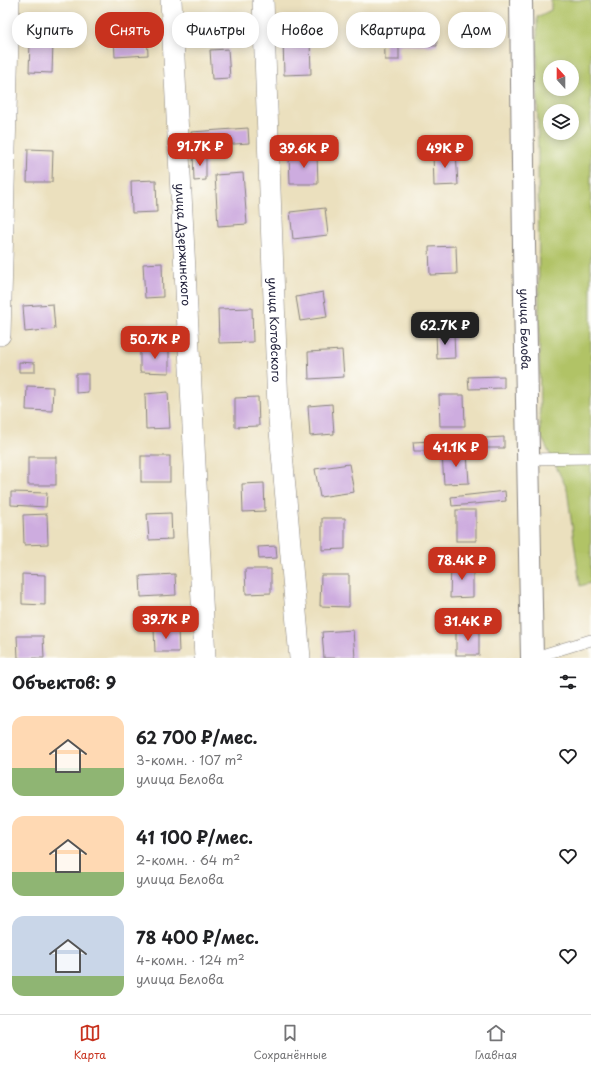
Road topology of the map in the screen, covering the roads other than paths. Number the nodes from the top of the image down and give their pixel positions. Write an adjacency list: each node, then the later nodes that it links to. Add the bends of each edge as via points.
1 (9, 0): 5 (street)
2 (171, 0): 9 (street, улица Дзержинского)
3 (263, 0): 10 (street, улица Котовского, via 278,408)
4 (521, 0): 7 (main road, улица Белова)
5 (0, 335)
6 (591, 458): 7 (lane)
7 (528, 459): 11 (main road, улица Белова)
8 (591, 640): 11 (lane)
9 (205, 658)
10 (300, 658)
11 (532, 658)

